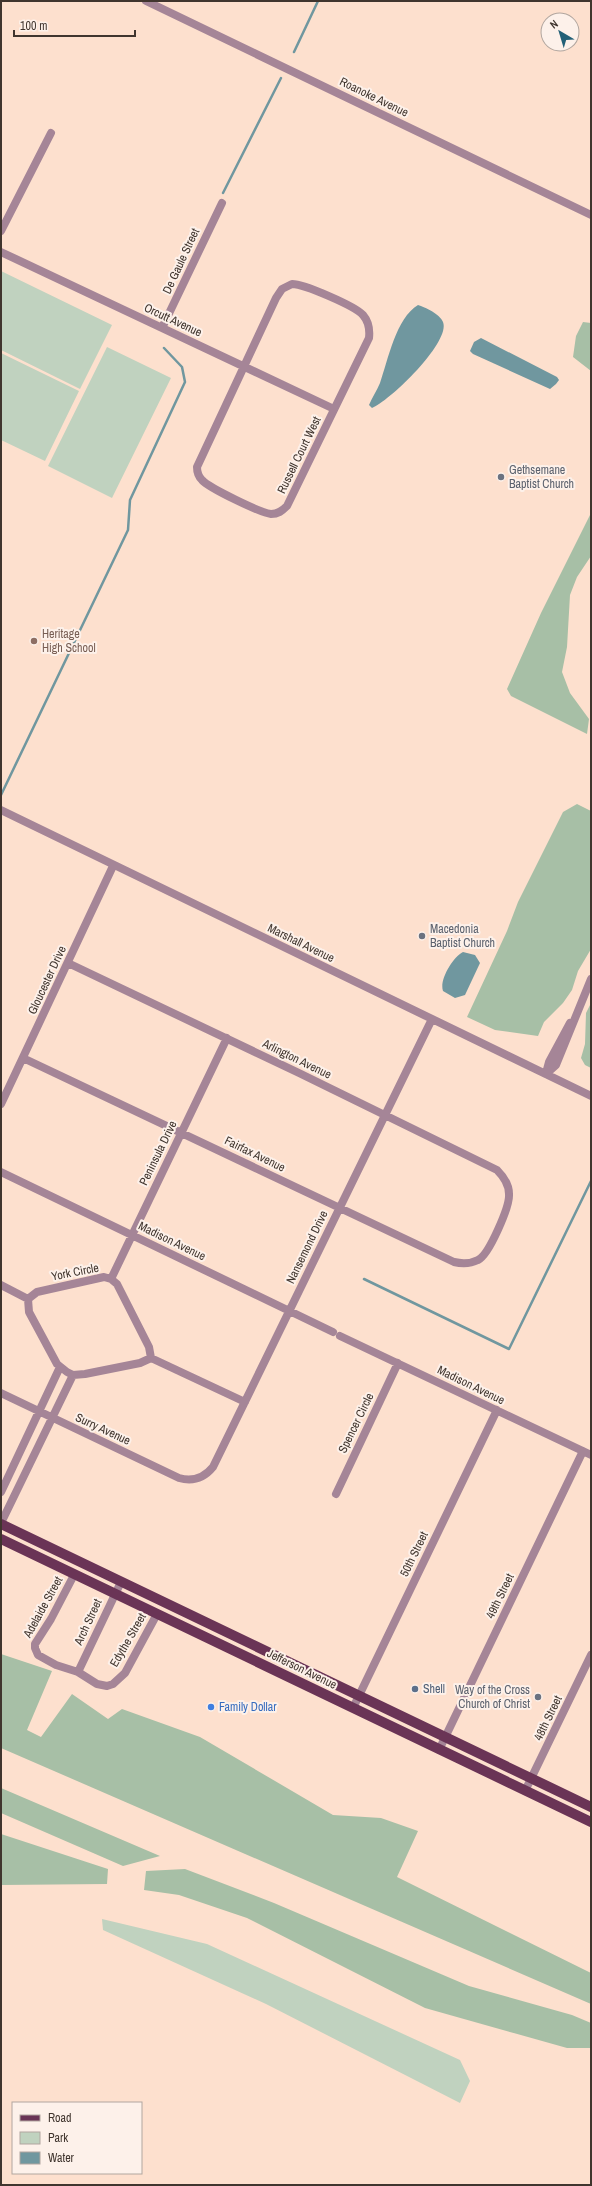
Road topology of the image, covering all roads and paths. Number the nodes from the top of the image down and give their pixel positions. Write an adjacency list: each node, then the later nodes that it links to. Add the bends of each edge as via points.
1 (146, 1): 4 (street, Roanoke Avenue)
2 (51, 132): 5 (street)
3 (222, 203): 7 (street, De Gaule Street)
4 (591, 215)
5 (1, 231)
6 (1, 252): 7 (street, Orcutt Avenue)
7 (162, 328): 8 (street, Orcutt Avenue)
8 (243, 366): 9 (street, Orcutt Avenue); 9 (street, Russell Court West, via 282,289 298,284 310,288 356,310 362,314 369,326 369,338); 9 (street, Russell Court West, via 199,457 197,473 204,483 256,509 271,514 287,506)
9 (334, 409)
10 (1, 810): 11 (street, Marshall Avenue)
11 (113, 866): 12 (street, Gloucester Drive); 14 (street, Marshall Avenue)
12 (68, 963): 15 (street, Arlington Avenue); 16 (street, Gloucester Drive)
13 (591, 979): 17 (street, via 556,1065)
14 (432, 1019): 17 (street, Marshall Avenue); 20 (street, Nansemond Drive)
15 (227, 1038): 20 (street, Arlington Avenue); 21 (street, Peninsula Drive)
16 (24, 1058): 19 (street, Gloucester Drive); 21 (street, Fairfax Avenue)
17 (546, 1074): 18 (street, Marshall Avenue)
18 (591, 1096)
19 (1, 1104)
20 (385, 1116): 23 (street, Nansemond Drive); 25 (street, Arlington Avenue, via 502,1175 508,1187 508,1204 487,1252)
21 (182, 1131): 23 (street, Fairfax Avenue); 24 (street, Peninsula Drive)
22 (1, 1172): 24 (street, Madison Avenue)
23 (340, 1208): 25 (street, Fairfax Avenue, via 454,1262 468,1264); 29 (street, Nansemond Drive)
24 (132, 1235): 26 (street, Peninsula Drive); 29 (street, Madison Avenue)
25 (478, 1261)
26 (111, 1279): 28 (street, York Circle, via 104,1277 37,1292); 30 (street, York Circle, via 117,1284 149,1347)
27 (1, 1285): 28 (street)
28 (28, 1299): 32 (street, via 28,1312)
29 (290, 1311): 31 (street, Madison Avenue); 35 (street, Nansemond Drive)
30 (151, 1358): 33 (street, via 140,1363); 35 (street)
31 (398, 1363): 36 (street, Madison Avenue); 43 (street, Spencer Circle)
32 (60, 1367): 33 (street); 37 (street)
33 (73, 1374): 38 (street)
34 (1, 1393): 37 (street, Surry Avenue)
35 (245, 1402): 41 (street, Nansemond Drive, via 213,1467)
36 (497, 1410): 39 (street, Madison Avenue); 52 (street, 50th Street)
37 (39, 1412): 38 (street, Surry Avenue); 42 (street)
38 (52, 1418): 41 (street, Surry Avenue, via 179,1478); 44 (street)
39 (583, 1451): 40 (street, Madison Avenue); 54 (street, 49th Street)
40 (591, 1455)
41 (197, 1479)
42 (1, 1492)
43 (336, 1494)
44 (1, 1524): 47 (main road, Jefferson Avenue)
45 (1, 1539): 46 (main road, Jefferson Avenue)
46 (74, 1575): 48 (main road, Jefferson Avenue); 51 (street, Adelaide Street, via 35,1648 38,1655 56,1665)
47 (121, 1582): 48 (street, Arch Street); 52 (main road, Jefferson Avenue)
48 (115, 1594): 49 (main road, Jefferson Avenue); 51 (street, Arch Street)
49 (157, 1614): 51 (street, Edythe Street, via 125,1673 113,1684 97,1684); 53 (main road, Jefferson Avenue)
50 (591, 1655): 56 (street, 48th Street)
51 (78, 1672)
52 (359, 1696): 53 (street, 50th Street); 54 (main road, Jefferson Avenue)
53 (353, 1708): 55 (main road, Jefferson Avenue)
54 (446, 1738): 55 (street, 49th Street); 56 (main road, Jefferson Avenue)
55 (439, 1750): 57 (main road, Jefferson Avenue)
56 (531, 1778): 57 (street, 48th Street); 58 (main road, Jefferson Avenue)
57 (525, 1790): 59 (main road, Jefferson Avenue)
58 (591, 1807)
59 (591, 1822)

